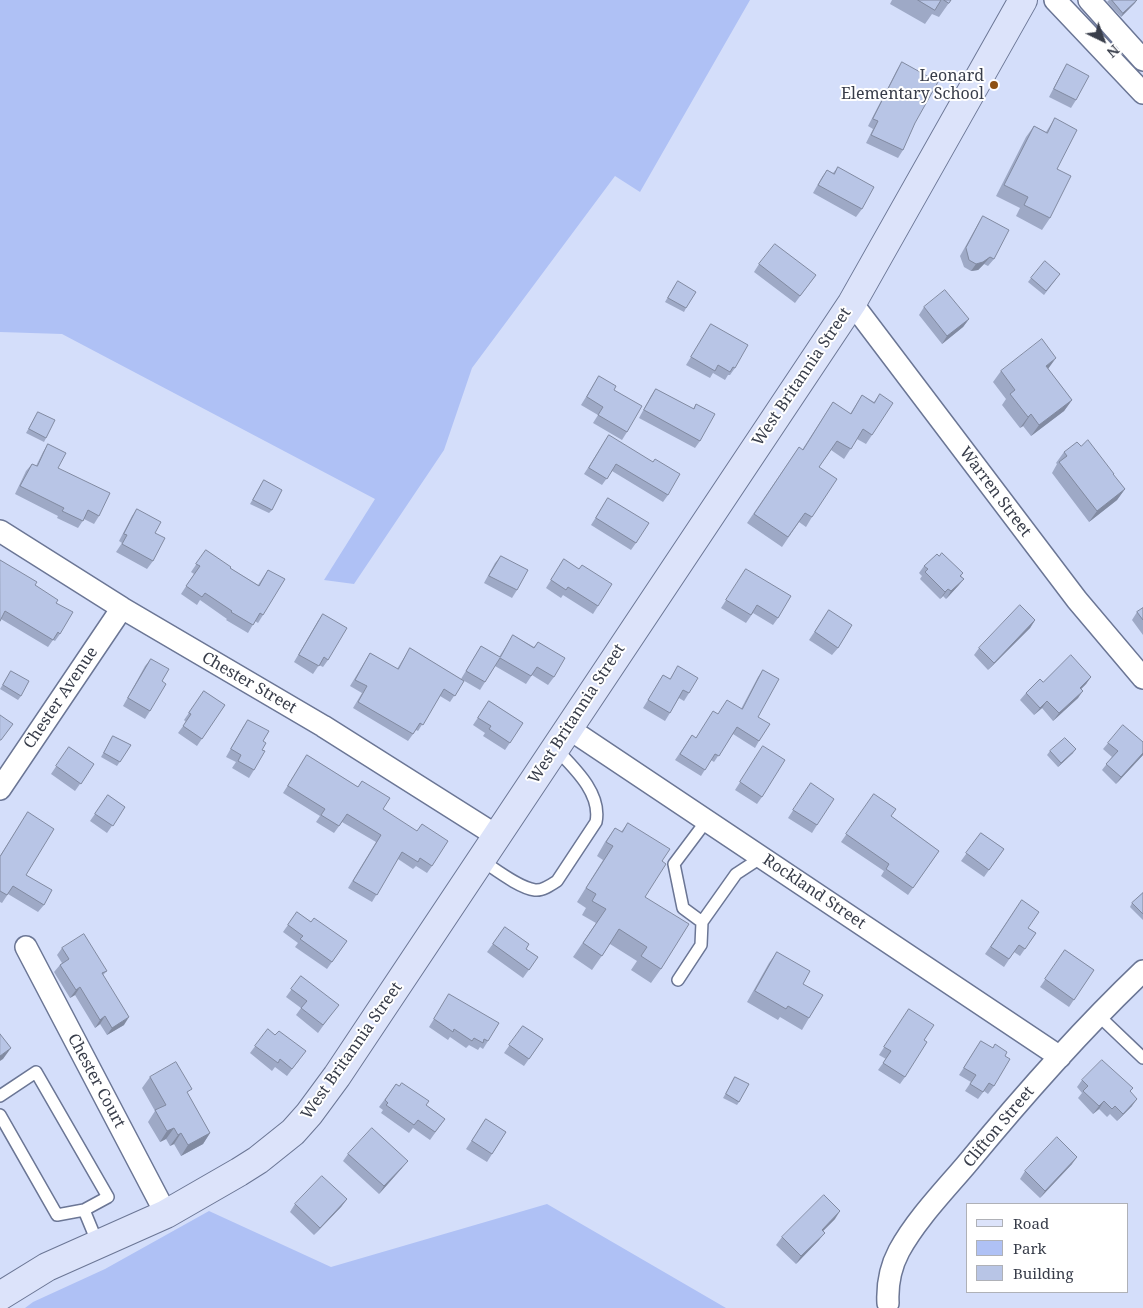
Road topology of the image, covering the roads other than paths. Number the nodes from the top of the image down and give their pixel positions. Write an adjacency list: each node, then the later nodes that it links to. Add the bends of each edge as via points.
1 (1022, 0): 6 (street, West Britannia Street)
2 (1056, 0): 5 (street)
3 (1088, 0): 4 (street)
4 (1143, 60)
5 (1143, 93)
6 (852, 303): 9 (street, Warren Street, via 1077,600); 10 (street, West Britannia Street)
7 (0, 531): 8 (street, Chester Street)
8 (122, 608): 11 (street, Chester Avenue); 13 (street, Chester Street, via 323,726)
9 (1143, 678)
10 (562, 738): 12 (street, Rockland Street); 13 (street, West Britannia Street); 15 (lane, via 598,812 596,822 557,881 536,890 521,885)
11 (0, 789)
12 (707, 820): 14 (street, Rockland Street); 16 (lane, via 674,864 683,908)
13 (497, 836): 15 (street, West Britannia Street)
14 (762, 857): 16 (lane, via 736,874); 21 (street, Rockland Street)
15 (481, 860): 26 (street, West Britannia Street, via 309,1114 258,1160)
16 (702, 922): 19 (lane, via 701,945)
17 (26, 946): 26 (street, Chester Court)
18 (1143, 971): 20 (street, Clifton Street)
19 (678, 980)
20 (1099, 1016): 21 (street, Clifton Street); 22 (lane)
21 (1060, 1057): 29 (street, Clifton Street, via 1004,1119 911,1233 893,1265 887,1289)
22 (1143, 1058)
23 (0, 1096): 25 (lane, via 36,1072 108,1197)
24 (0, 1115): 25 (lane, via 57,1215)
25 (84, 1210): 27 (lane)
26 (166, 1214): 27 (street, West Britannia Street)
27 (98, 1244): 28 (street, West Britannia Street, via 36,1273)
28 (0, 1296)
29 (891, 1305)

